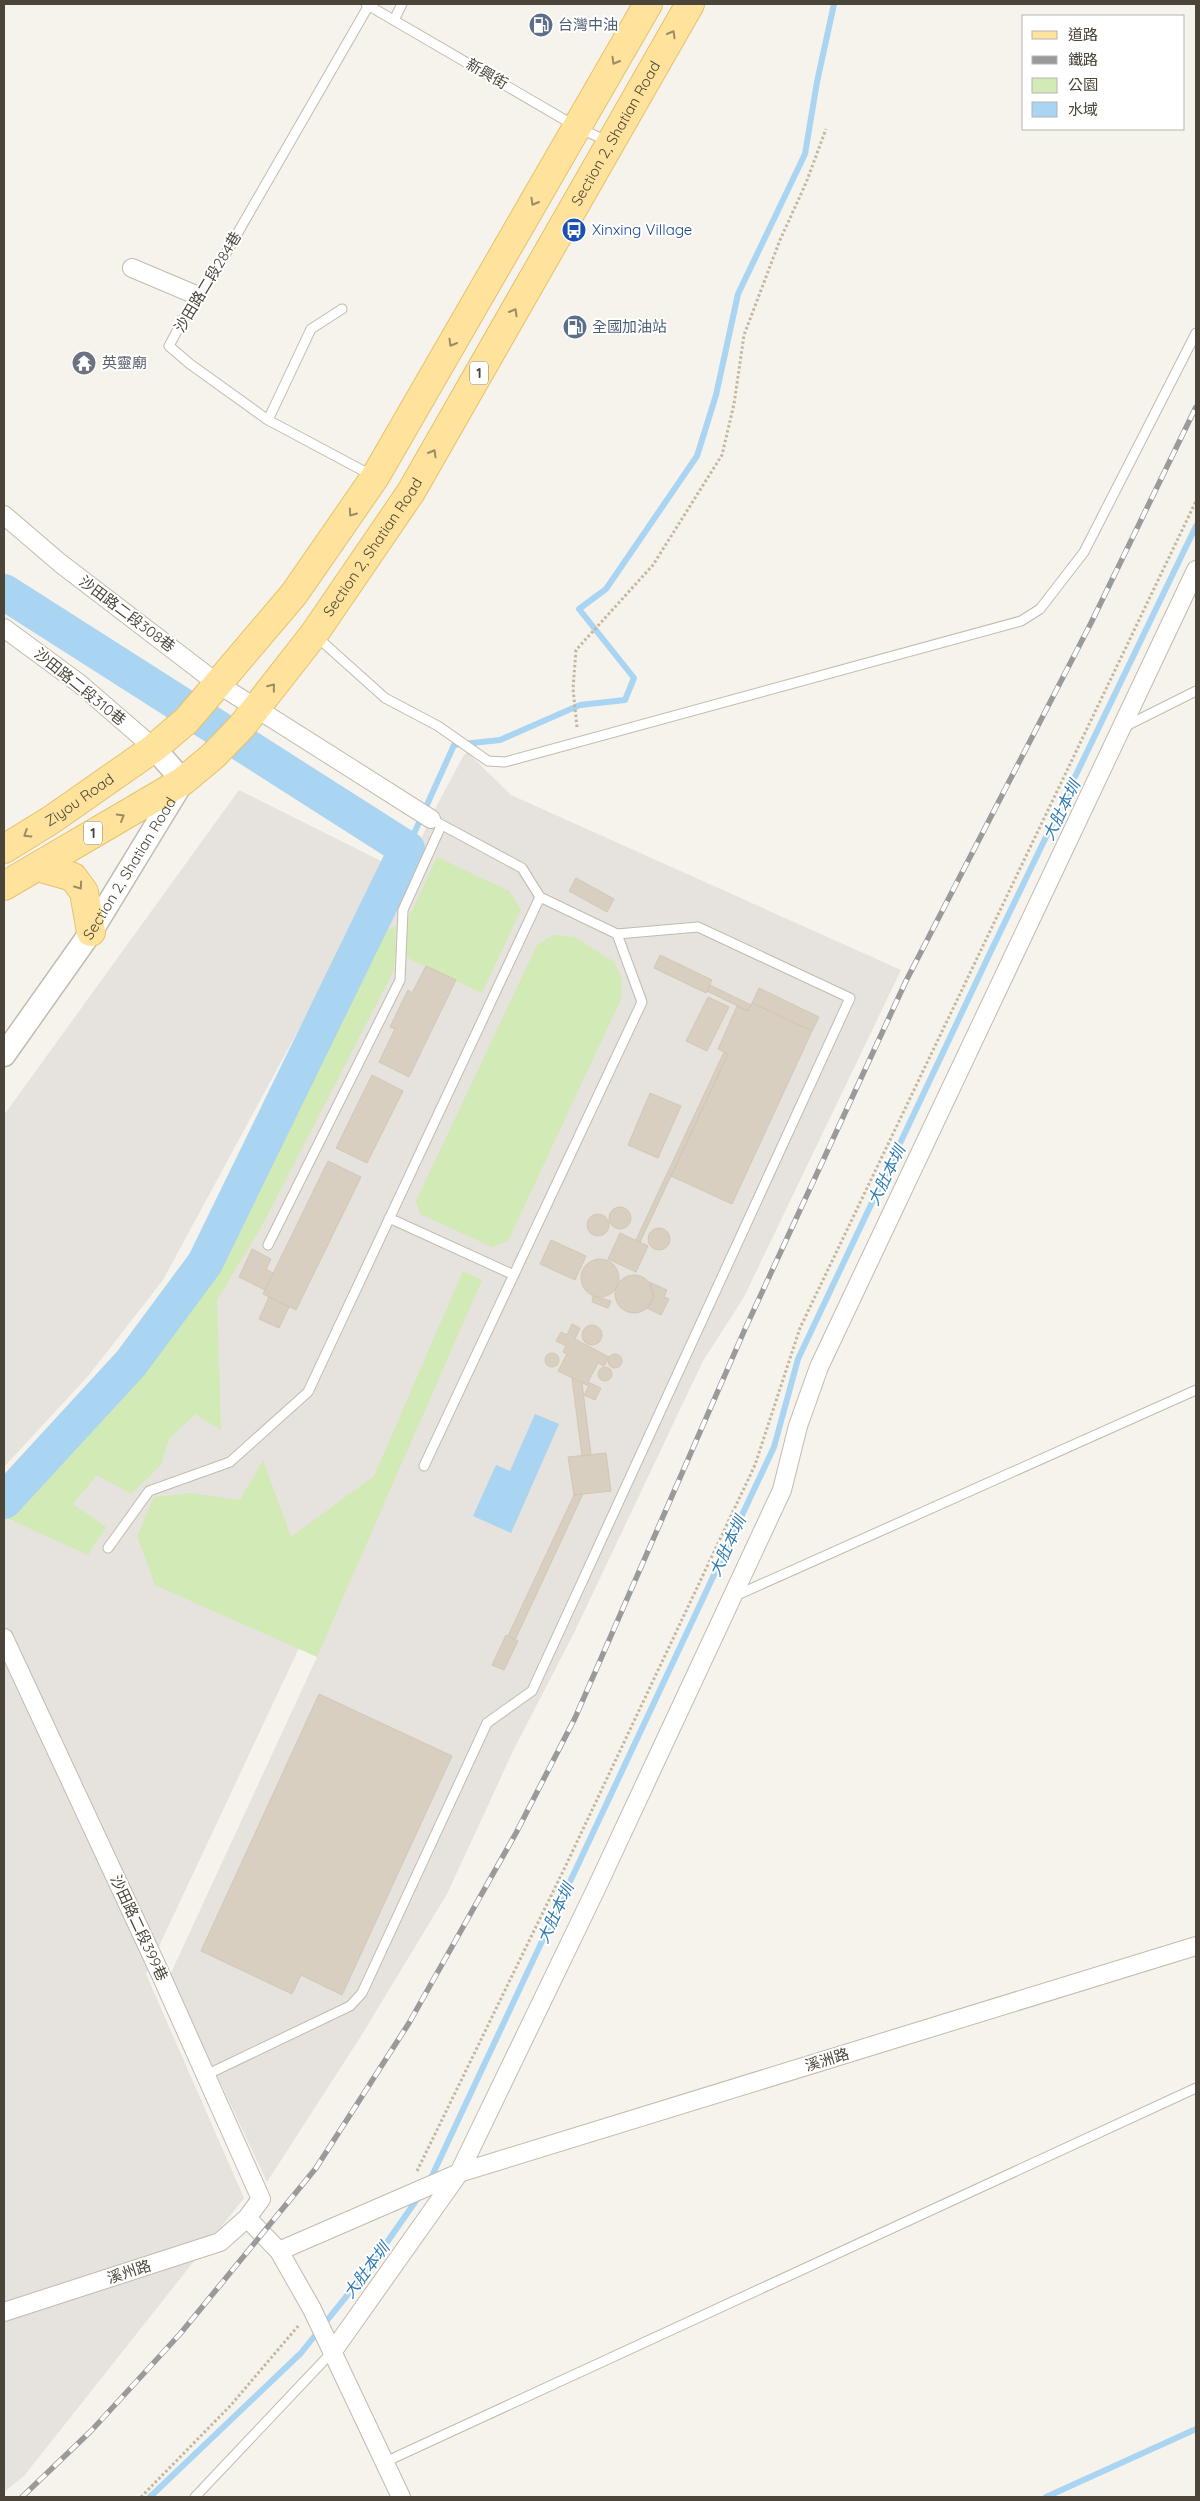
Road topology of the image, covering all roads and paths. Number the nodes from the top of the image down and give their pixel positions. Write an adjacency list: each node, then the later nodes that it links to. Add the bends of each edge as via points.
1 (402, 4): 5 (lane)
2 (648, 4): 6 (main road, 1, one-way to 6)
3 (690, 4): 8 (main road, Section 2, Shatian Road / 1, one-way to 3)
4 (368, 5): 5 (lane, 新興街); 10 (lane, 沙田路二段284巷, via 214,274)
5 (394, 20): 6 (lane, 新興街)
6 (577, 127): 8 (lane, 新興街); 14 (main road, 1, one-way to 14)
7 (826, 128): 24 (path, via 744,336 734,404 722,455 653,565 576,650 573,689)
8 (609, 142): 19 (main road, Section 2, Shatian Road / 1, one-way to 8, via 411,492)
9 (132, 268): 10 (street)
10 (196, 295): 13 (lane, 沙田路二段284巷, via 169,346)
11 (342, 309): 13 (lane, via 311,329)
12 (1196, 333): 24 (lane, via 1084,552 1040,609 1021,621)
13 (268, 420): 14 (lane, 沙田路二段284巷)
14 (375, 477): 21 (main road, 1, one-way to 21, via 294,594)
15 (1196, 501): 47 (path, via 800,1328 755,1465 567,1863)
16 (4, 515): 21 (street, 沙田路二段308巷, via 60,563)
17 (1196, 570): 23 (street)
18 (4, 628): 25 (street, 沙田路二段310巷, via 80,684)
19 (314, 634): 22 (main road, Section 2, Shatian Road / 1, one-way to 19); 24 (lane, via 385,698 438,726 488,761 505,762)
20 (1196, 691): 23 (lane)
21 (203, 702): 22 (street, 沙田路二段308巷); 25 (main road, 1)
22 (249, 717): 26 (main road, Section 2, Shatian Road / 1, via 213,756); 27 (street, 沙田路二段308巷)
23 (1122, 728): 41 (street, via 819,1366 798,1426 782,1490)
24 (579, 743)
25 (154, 748): 26 (street); 28 (main road, Ziyou Road / 1, one-way to 28, via 51,820)
26 (183, 781): 29 (main road, 1, one-way to 26); 32 (street, Section 2, Shatian Road)
27 (436, 822): 31 (lane, via 522,868); 36 (lane, via 403,910 400,980)
28 (4, 848)
29 (38, 867): 30 (main road, 1); 32 (main road, one-way to 32, via 73,877 84,892)
30 (4, 886)
31 (540, 897): 33 (lane); 35 (lane)
32 (91, 932): 34 (street, Section 2, Shatian Road)
33 (618, 934): 37 (lane, via 642,1002); 44 (lane, via 698,927 850,998 532,1692 487,1723 362,1993 350,2006)
34 (4, 1054)
35 (390, 1218): 37 (lane); 40 (lane, via 308,1392 230,1462 149,1491)
36 (268, 1245)
37 (514, 1275): 39 (lane)
38 (1196, 1390): 41 (lane)
39 (424, 1466)
40 (108, 1548)
41 (730, 1598): 46 (street, via 596,1889)
42 (4, 1638): 44 (street, 沙田路二段399巷)
43 (1196, 1946): 46 (street, 溪洲路)
44 (206, 2075): 48 (street, 沙田路二段399巷, via 261,2199)
45 (1196, 2088): 53 (lane)
46 (459, 2173): 47 (street, 溪洲路); 52 (street)
47 (402, 2198): 49 (street, 溪洲路)
48 (247, 2218): 49 (street); 51 (street, 溪州路, via 220,2242)
49 (279, 2251): 50 (street)
50 (312, 2309): 52 (street); 54 (path, via 231,2405)
51 (4, 2312)
52 (333, 2351): 53 (street); 55 (lane)
53 (385, 2462): 56 (street)
54 (141, 2497)
55 (195, 2497)
56 (401, 2497)

